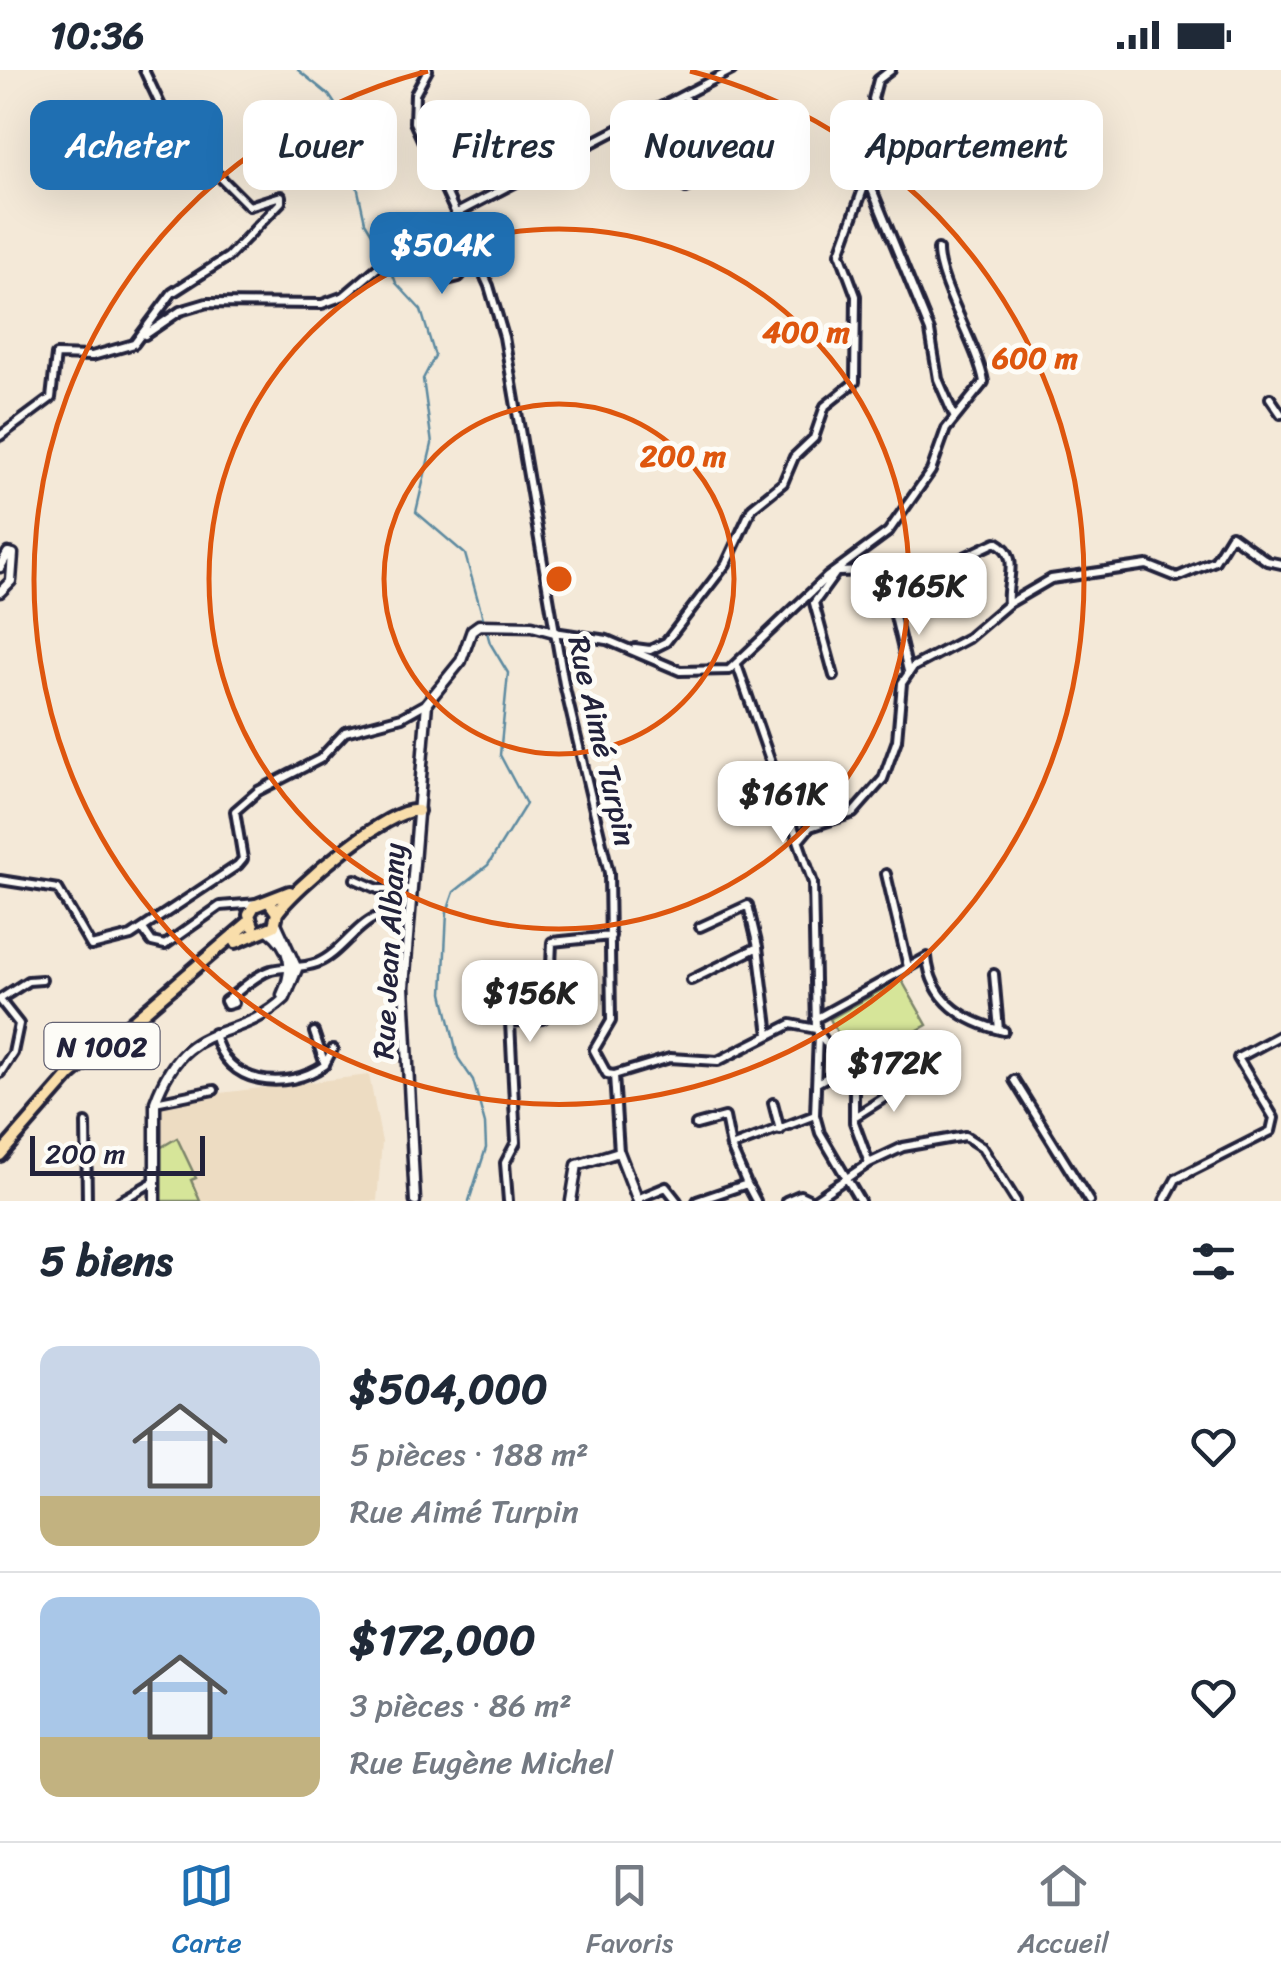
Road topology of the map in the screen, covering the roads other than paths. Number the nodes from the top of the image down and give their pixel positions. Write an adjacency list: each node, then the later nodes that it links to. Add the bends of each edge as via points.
1 (144, 70): 13 (street, via 194,162 249,206 270,197 280,196 281,202 228,257 172,293)
2 (428, 70): 10 (street, Rue Aimé Turpin, via 416,94 414,122)
3 (732, 70): 5 (street)
4 (891, 70): 7 (street, via 878,80)
5 (685, 95): 6 (street); 10 (street)
6 (687, 100)
7 (874, 100)
8 (862, 190): 25 (street, via 840,254 856,296 855,382 825,406 814,438 794,457 783,483 752,508 726,564 666,642 650,650)
9 (873, 190): 16 (street, via 930,331 938,379)
10 (455, 214): 12 (street, Rue Aimé Turpin)
11 (938, 248): 16 (street, via 984,382)
12 (475, 257): 13 (street, via 459,277 447,280 424,262 387,257 335,301 192,306); 24 (street, Rue Aimé Turpin, via 490,286 511,366)
13 (144, 336): 17 (street, via 127,348 92,356 56,355 51,398)
14 (1270, 398): 15 (street)
15 (1281, 414)
16 (954, 416): 20 (street, via 931,471 888,532)
17 (0, 436)
18 (1281, 564): 22 (street, via 1231,535 1215,561 1193,573 1173,577 1147,565 1080,572 1050,579)
19 (0, 567): 21 (street, via 12,554 11,581)
20 (836, 572): 22 (street, via 938,569 996,542 1012,564); 26 (street); 28 (street, via 814,603)
21 (0, 592)
22 (1008, 604): 27 (street, via 979,630)
23 (894, 612): 27 (street)
24 (554, 632): 25 (street); 29 (street, via 479,624 462,661); 41 (street, Rue Aimé Turpin, via 609,873)
25 (629, 647): 26 (street, via 680,670 717,673)
26 (737, 665): 31 (street)
27 (908, 672): 31 (street, via 883,779 854,813 810,827)
28 (834, 676)
29 (427, 703): 30 (street, Rue Jean Albany); 40 (street, via 345,732 320,759 258,790 235,811 243,859)
30 (418, 812): 35 (street, Rue Jean Albany); 37 (main road, N 1002, via 400,813)
31 (800, 838): 50 (street, via 814,882)
32 (886, 874): 43 (street)
33 (355, 879): 35 (street, via 378,889)
34 (0, 880): 40 (street, via 58,889 91,946)
35 (412, 890): 38 (street, Rue Jean Albany)
36 (232, 902): 37 (street); 37 (street); 40 (street, via 165,945 152,942)
37 (263, 917): 44 (street); 75 (main road, N 1002, via 84,1062)
38 (408, 922): 44 (street, via 382,915 326,958); 84 (street, Rue Jean Albany, via 404,987)
39 (700, 927): 42 (street, via 748,905)
40 (143, 929)
41 (611, 936): 60 (street, Rue Aimé Turpin, via 611,1021 594,1050); 85 (street, via 552,942 549,1014 510,1022 516,1142 506,1157)
42 (758, 947): 47 (street); 54 (street)
43 (908, 967): 45 (street, via 927,956 942,998 976,1026 1002,1030); 50 (street)
44 (294, 969): 48 (street, via 265,972); 52 (street, via 268,1010)
45 (994, 974)
46 (42, 980): 49 (street, via 28,981)
47 (691, 980)
48 (232, 997)
49 (0, 1000): 59 (street, via 19,1024)
50 (815, 1019): 51 (street)
51 (817, 1031): 54 (street, via 798,1023); 58 (street); 63 (street)
52 (214, 1032): 57 (street, via 224,1059 250,1077 298,1079); 65 (street, via 174,1061)
53 (314, 1032): 57 (street)
54 (768, 1035): 60 (street, via 718,1061 670,1058)
55 (1281, 1035): 69 (street, via 1238,1058)
56 (334, 1049): 57 (street)
57 (325, 1065)
58 (846, 1067): 63 (street); 68 (street, via 854,1083)
59 (0, 1073)
60 (614, 1075): 74 (street)
61 (914, 1079): 68 (street)
62 (1014, 1080): 93 (street)
63 (816, 1083): 67 (street)
64 (214, 1090): 65 (street)
65 (154, 1102): 77 (street)
66 (773, 1102): 72 (street)
67 (815, 1115): 72 (street); 78 (street)
68 (854, 1117): 76 (street)
69 (1278, 1121): 94 (street, via 1266,1134 1176,1180)
70 (86, 1123): 81 (street)
71 (696, 1125): 73 (street, via 726,1117)
72 (780, 1130): 73 (street)
73 (731, 1147): 79 (street)
74 (619, 1152): 80 (street); 86 (street, via 577,1165)
75 (0, 1155)
76 (869, 1163): 78 (street); 92 (street, via 903,1147 965,1136 982,1147)
77 (155, 1181): 82 (street); 83 (street)
78 (848, 1181): 90 (street, via 813,1200); 91 (street)
79 (747, 1184): 88 (street); 89 (street)
80 (637, 1200): 87 (street, via 666,1188)
81 (87, 1201)
82 (120, 1201)
83 (155, 1201)
84 (415, 1201)
85 (508, 1201)
86 (571, 1201)
87 (678, 1201)
88 (697, 1201)
89 (756, 1201)
90 (786, 1201)
91 (860, 1201)
92 (1016, 1201)
93 (1089, 1201)
94 (1164, 1201)

